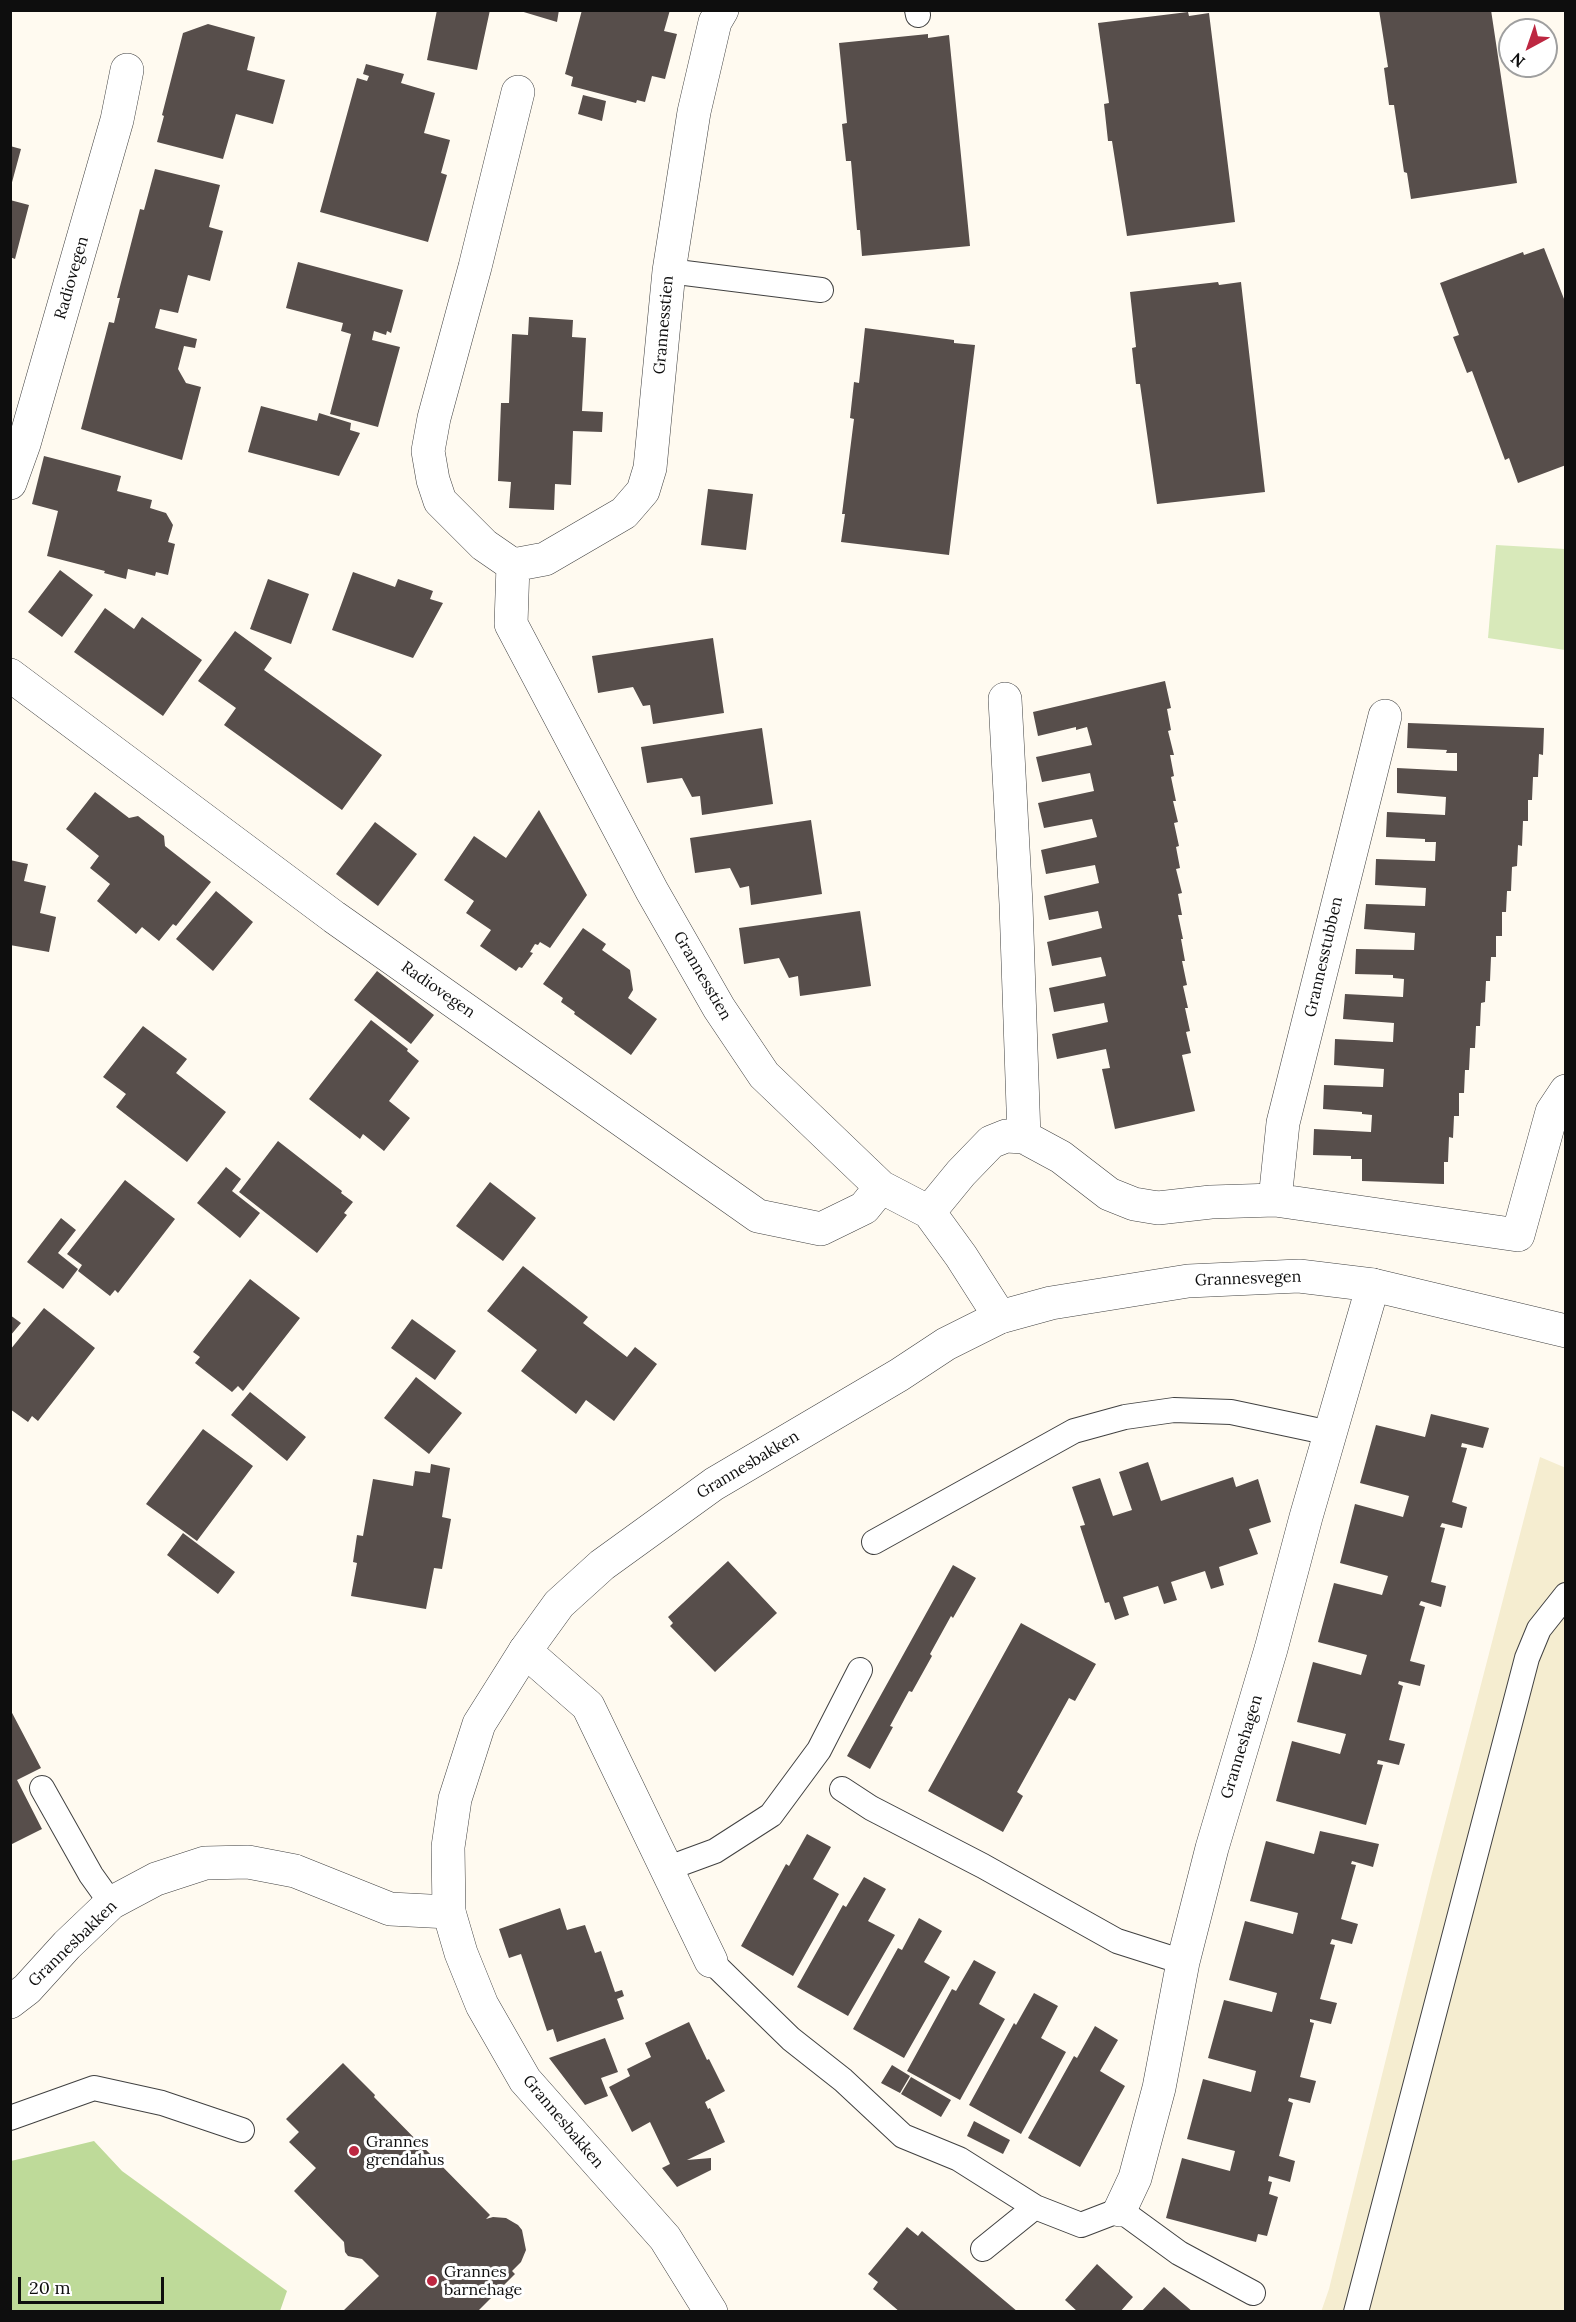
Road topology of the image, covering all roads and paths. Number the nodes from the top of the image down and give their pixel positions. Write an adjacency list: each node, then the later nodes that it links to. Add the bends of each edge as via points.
1 (723, 10): 4 (street, Grannesstien, via 715,22 694,112)
2 (127, 70): 6 (street, Radiovegen, via 117,120)
3 (518, 92): 7 (street, via 428,451 440,501 484,545)
4 (669, 271): 5 (lane); 7 (street, Grannesstien, via 650,468 643,490 624,513 545,559)
5 (822, 290)
6 (10, 483)
7 (513, 565): 13 (street, Grannesstien, via 511,624 646,880 719,1008 764,1075)
8 (10, 675): 13 (street, Radiovegen, via 334,917 758,1216 821,1229 864,1208)
9 (1005, 699): 12 (street)
10 (1385, 716): 14 (street, Grannesstubben, via 1283,1123)
11 (1566, 1090): 14 (street, via 1552,1112 1518,1235)
12 (1024, 1137): 14 (street, via 1061,1157 1109,1194 1134,1204 1158,1208); 15 (street, via 1006,1136 991,1142)
13 (881, 1187): 15 (street, Grannesstien)
14 (1275, 1200)
15 (929, 1212): 17 (street, Grannesstien)
16 (1373, 1285): 17 (street, Grannesvegen, via 1299,1276 1188,1281 1051,1303); 18 (street, Grannesvegen); 19 (street, Granneshagen)
17 (1000, 1317): 22 (street, Grannesbakken, via 946,1344 714,1484 602,1565 559,1604)
18 (1566, 1331)
19 (1330, 1432): 20 (lane, via 1231,1413 1174,1410 1125,1417 1074,1431); 30 (street, Granneshagen)
20 (874, 1542)
21 (1566, 1595): 39 (lane, via 1539,1629 1527,1658)
22 (525, 1650): 26 (street, via 588,1706); 28 (street, Grannesbakken, via 479,1724 455,1798 448,1847)
23 (860, 1670): 26 (lane, via 819,1750 771,1815 715,1851)
24 (42, 1788): 27 (lane)
25 (842, 1789): 30 (lane, via 1117,1941)
26 (666, 1869): 29 (street)
27 (111, 1903): 28 (street, Grannesbakken, via 156,1879 204,1863 248,1862 296,1871 390,1909); 31 (street, Grannesbakken)
28 (449, 1912): 38 (street, Grannesbakken, via 482,2005 525,2080 665,2238)
29 (711, 1961): 34 (lane, via 791,2039 843,2080 903,2136 959,2159)
30 (1183, 1962): 35 (street, Granneshagen, via 1159,2088 1135,2178)
31 (10, 2002)
32 (10, 2118): 33 (lane, via 94,2088 162,2103)
33 (242, 2130)
34 (1035, 2207): 35 (lane, via 1081,2224); 36 (lane)
35 (1120, 2210): 37 (lane, via 1179,2253)
36 (983, 2249)
37 (1253, 2293)
38 (711, 2312)
39 (1356, 2312)

